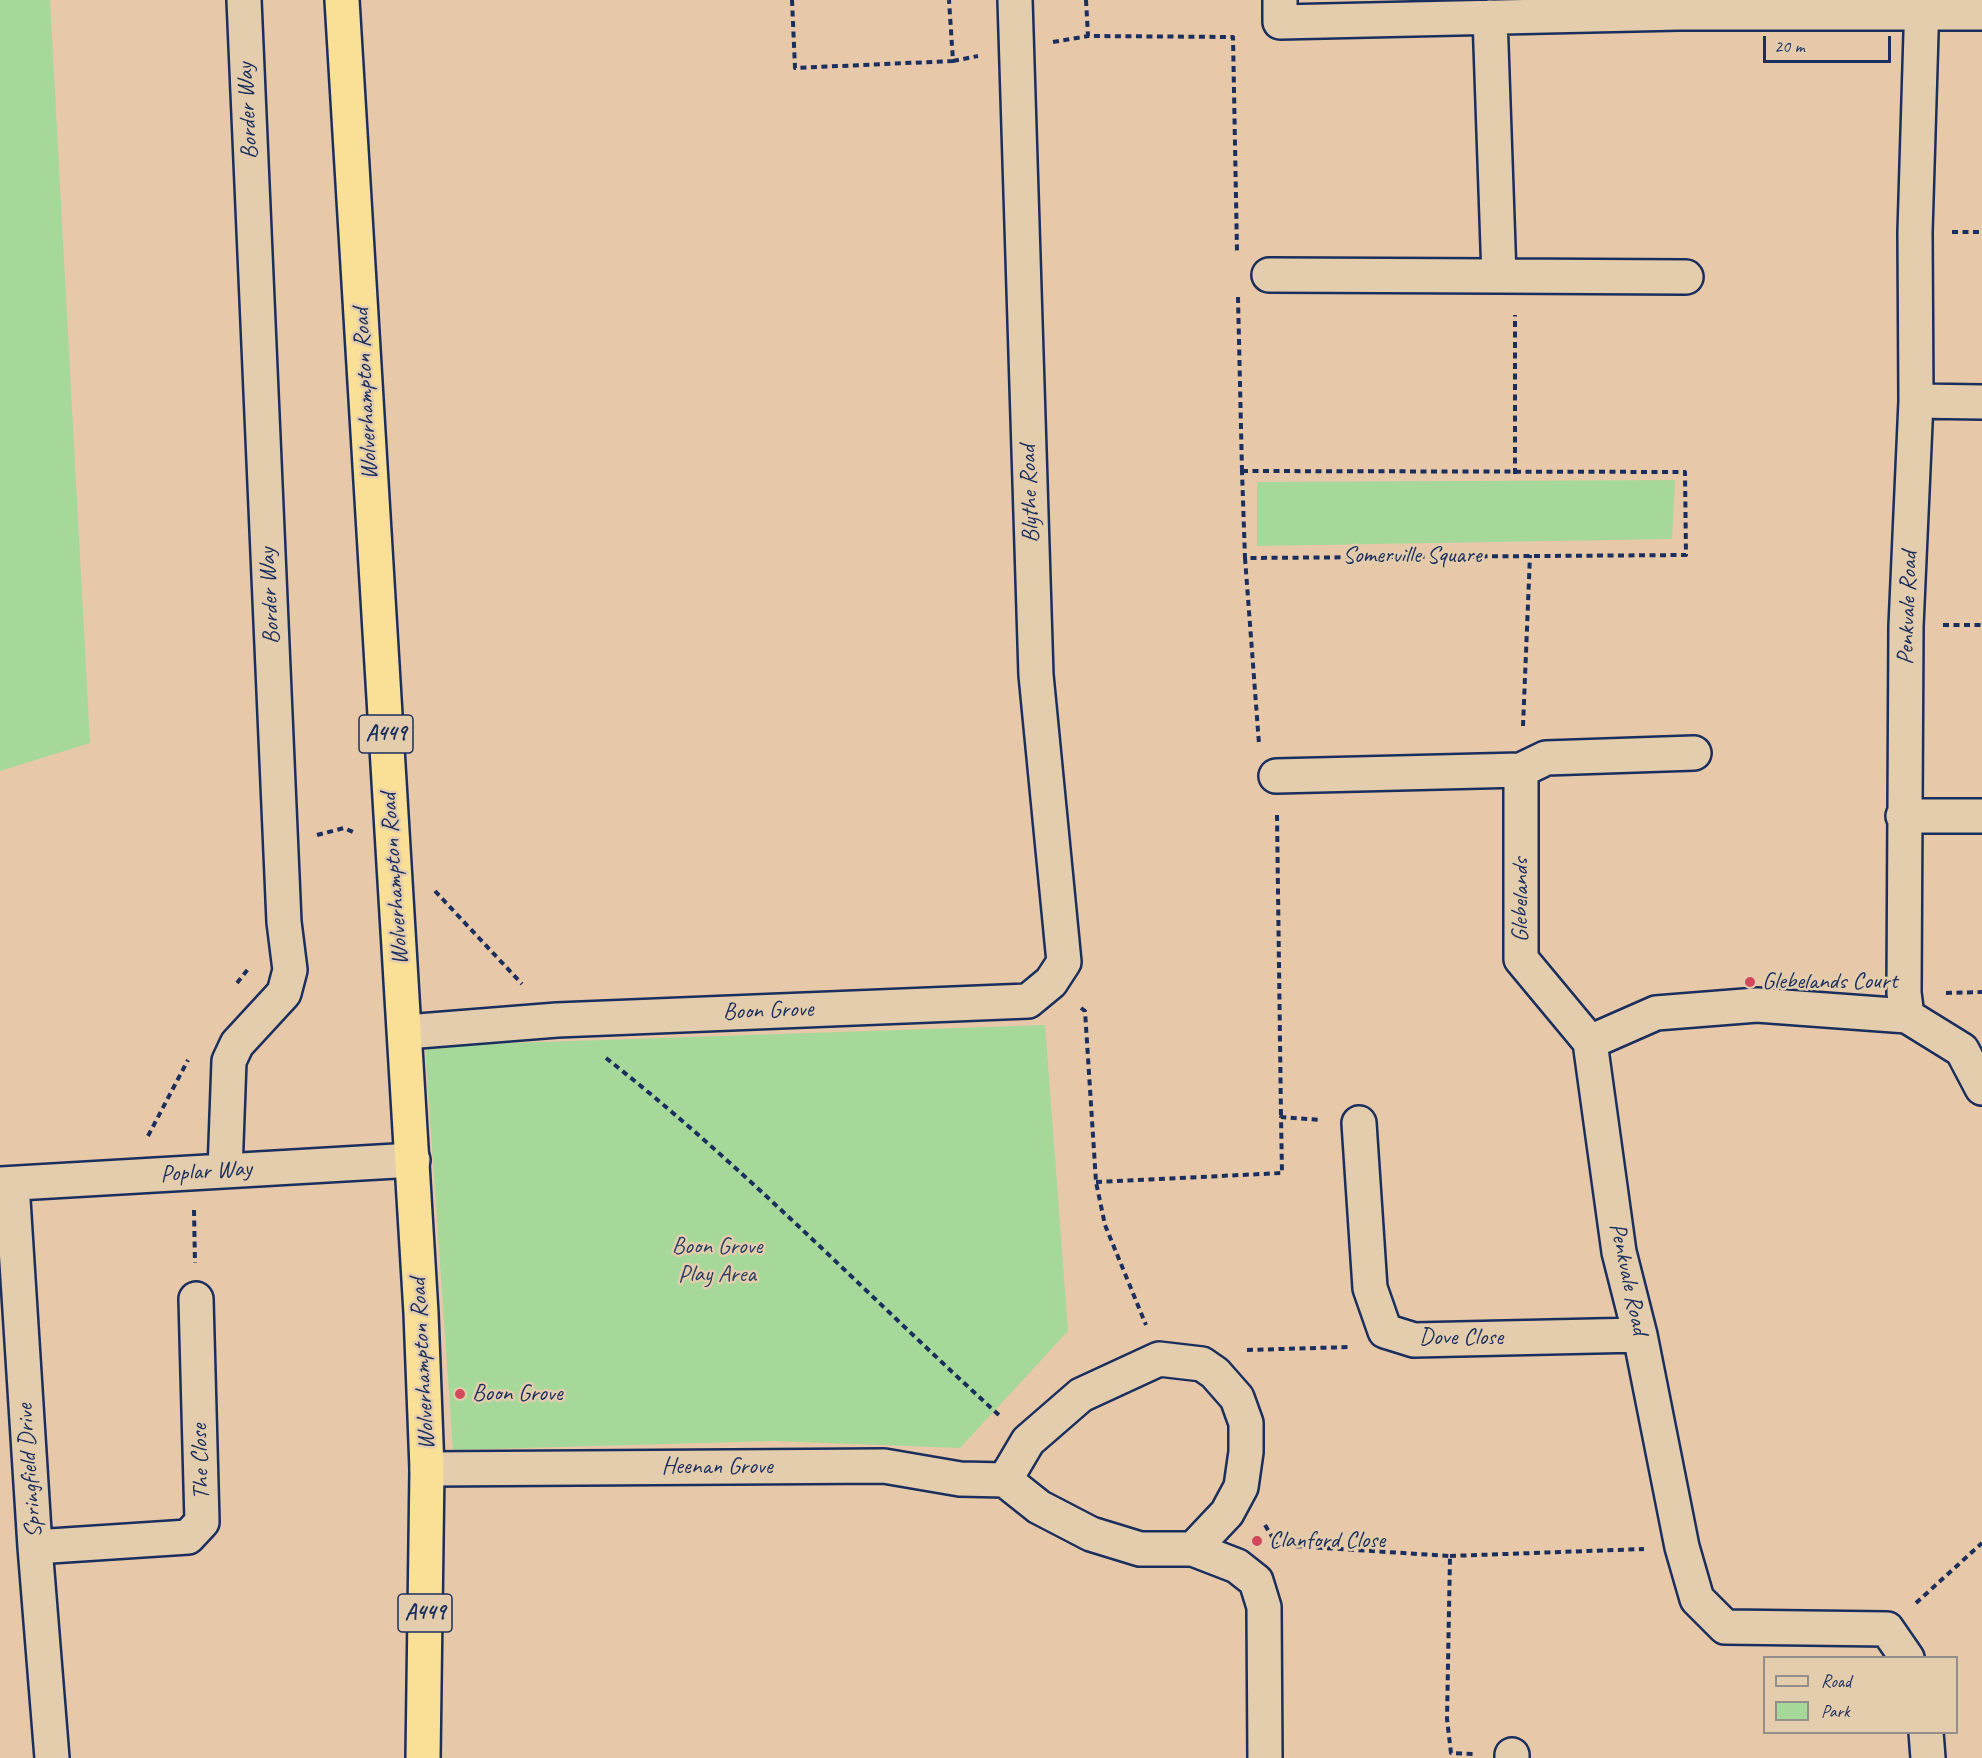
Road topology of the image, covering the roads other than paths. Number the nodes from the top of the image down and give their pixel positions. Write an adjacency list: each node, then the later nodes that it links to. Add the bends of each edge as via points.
1 (244, 0): 26 (street, Border Way, via 281,844 290,970 285,993 237,1044 229,1061)
2 (342, 0): 21 (highway, Wolverhampton Road / A449)
3 (1015, 0): 19 (street, Blythe Road, via 1036,675 1064,962)
4 (1280, 0): 8 (street, via 1280,22)
5 (1678, 7): 6 (street); 8 (street)
6 (1922, 7): 7 (street); 12 (street, Penkvale Road, via 1915,232)
7 (1982, 13)
8 (1490, 17): 10 (street)
9 (1269, 275): 10 (street)
10 (1507, 275): 11 (street)
11 (1686, 277)
12 (1916, 401): 13 (street); 17 (street, Penkvale Road)
13 (1982, 402)
14 (1694, 753): 15 (street, via 1546,758)
15 (1521, 770): 16 (street); 22 (street, Glebelands, via 1521,959)
16 (1276, 776)
17 (1903, 816): 18 (street); 20 (street, Penkvale Road)
18 (1982, 816)
19 (1051, 982): 21 (street, Boon Grove, via 1028,1001 557,1020)
20 (1907, 1016): 22 (street, via 1757,1005 1656,1013); 23 (street, via 1962,1050)
21 (406, 1032): 25 (highway, Wolverhampton Road / A449)
22 (1590, 1042): 29 (street, Penkvale Road, via 1620,1252)
23 (1982, 1088)
24 (1359, 1123): 29 (street, Dove Close, via 1370,1288 1385,1330 1414,1340)
25 (413, 1160): 26 (street, Poplar Way); 30 (highway, Wolverhampton Road / A449)
26 (209, 1172): 27 (street, Poplar Way)
27 (6, 1184): 32 (street, Springfield Drive)
28 (196, 1299): 32 (street, The Close, via 202,1522 188,1537)
29 (1640, 1335): 34 (street, Penkvale Road, via 1682,1547 1697,1599 1725,1627 1887,1629)
30 (428, 1469): 31 (street, Heenan Grove, via 884,1466 960,1479); 37 (highway, Wolverhampton Road / A449)
31 (1005, 1480): 33 (street, via 1039,1507 1091,1534 1140,1549); 33 (street, via 1028,1441 1081,1395 1158,1359 1202,1364 1237,1398 1246,1423 1241,1486 1227,1513)
32 (35, 1546): 36 (street, Springfield Drive)
33 (1193, 1549): 38 (street, via 1237,1566 1256,1581 1264,1607)
34 (1906, 1656)
35 (1926, 1734): 39 (street)
36 (52, 1758)
37 (423, 1758)
38 (1265, 1758)
39 (1928, 1758)

